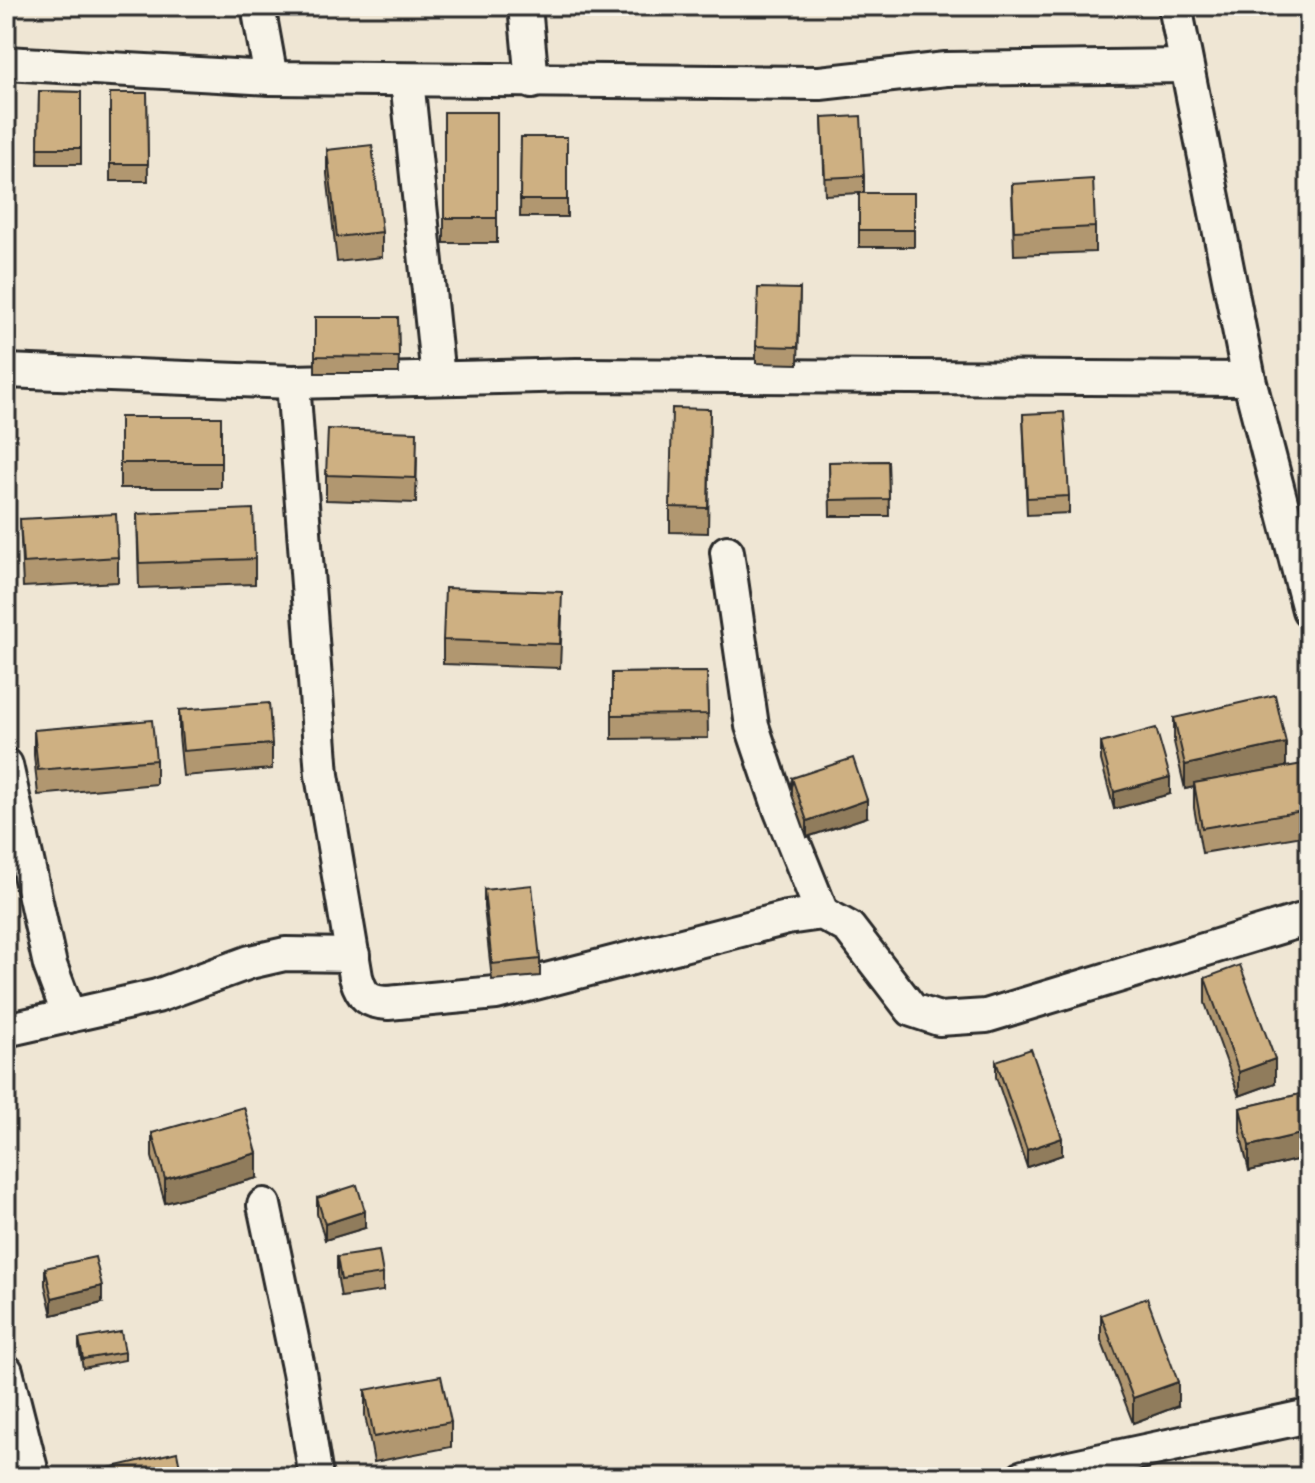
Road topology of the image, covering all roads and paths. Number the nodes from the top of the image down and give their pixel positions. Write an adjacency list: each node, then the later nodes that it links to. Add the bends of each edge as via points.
1 (258, 6): 6 (street)
2 (525, 6): 8 (street)
3 (1175, 6): 5 (street)
4 (6, 63): 6 (street)
5 (1186, 66): 8 (street, via 946,69 820,83); 11 (street)
6 (271, 78): 7 (street)
7 (407, 80): 8 (street); 10 (street)
8 (532, 82)
9 (6, 371): 12 (street)
10 (438, 378): 11 (street); 12 (street)
11 (1249, 379): 14 (street)
12 (293, 382): 19 (street, via 322,775)
13 (727, 552): 17 (street, via 752,726)
14 (1309, 610)
15 (6, 765): 16 (street)
16 (13, 828): 20 (street)
17 (822, 913): 18 (street, via 849,928 912,1010 939,1019 986,1016); 19 (street, via 496,993 388,1003 372,1002 361,993)
18 (1309, 918)
19 (353, 955): 20 (street, via 285,954 157,996)
20 (69, 1016): 21 (street)
21 (6, 1030)
22 (264, 1205): 26 (street)
23 (6, 1371): 25 (street)
24 (1309, 1416): 27 (street)
25 (33, 1477)
26 (316, 1477)
27 (1023, 1477)

